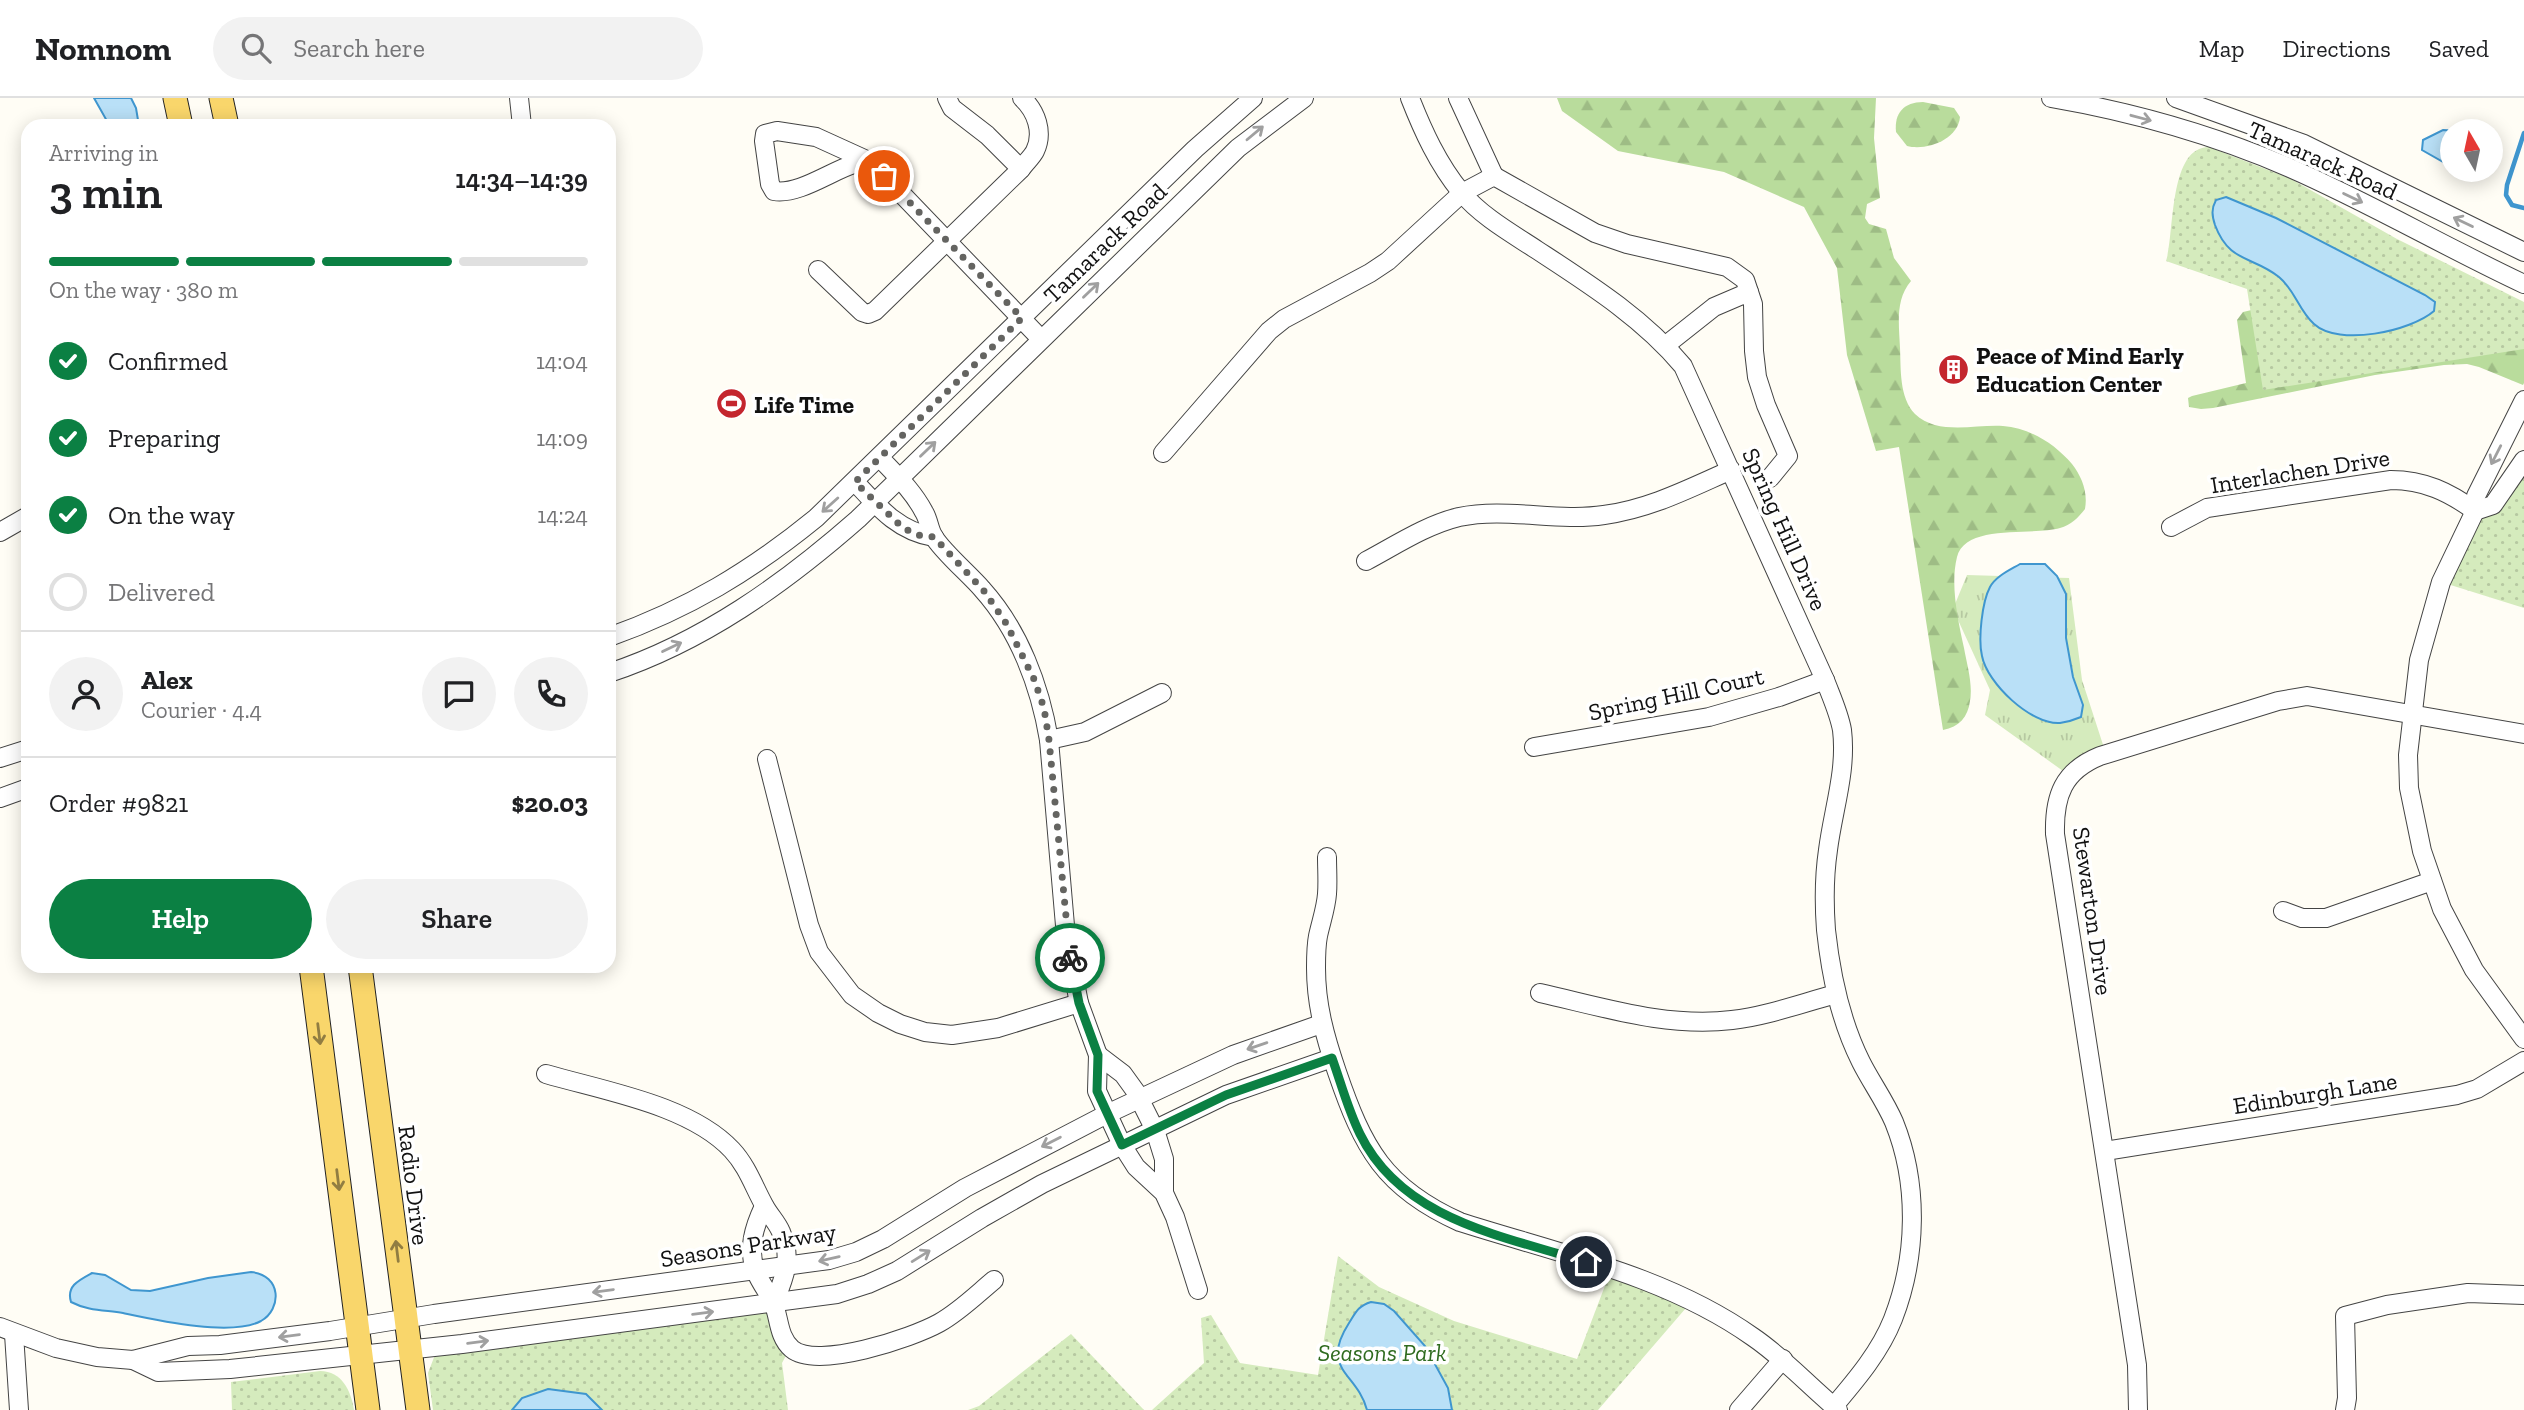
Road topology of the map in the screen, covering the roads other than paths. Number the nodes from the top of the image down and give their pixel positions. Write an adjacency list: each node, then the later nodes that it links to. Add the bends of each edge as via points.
1 (175, 98): 12 (main road)
2 (221, 98): 13 (main road)
3 (519, 98): 14 (street)
4 (947, 98): 17 (street, via 952,108)
5 (1022, 98): 17 (street, via 1036,117 1038,138 1035,152)
6 (1253, 98): 25 (street, Tamarack Road)
7 (1304, 98): 26 (street, Tamarack Road, one-way to 7, via 1238,148)
8 (1410, 98): 19 (street, Spring Hill Drive, via 1423,132)
9 (1458, 98): 18 (street)
10 (2050, 98): 15 (street, Tamarack Road, one-way to 15)
11 (2180, 99): 15 (street); 21 (street, Tamarack Road, one-way to 11, via 2304,144)
12 (180, 119)
13 (226, 119)
14 (521, 119)
15 (2173, 127): 23 (street, Tamarack Road, one-way to 23, via 2292,169)
16 (871, 162): 16 (street, via 774,191 765,134 816,137); 20 (street)
17 (1021, 169): 20 (street)
18 (1494, 176): 19 (street); 24 (street, via 1595,233 1727,267 1745,280)
19 (1462, 193): 27 (street, Spring Hill Drive, via 1491,219 1602,292); 29 (street, via 1388,261 1269,331)
20 (946, 241): 22 (street, via 868,314); 25 (street)
21 (2524, 253)
22 (818, 270)
23 (2524, 284)
24 (1749, 292): 27 (street, via 1714,307); 34 (street, Spring Hill Drive, via 1754,304 1757,377 1788,456)
25 (1022, 318): 26 (street); 30 (street, Tamarack Road)
26 (1041, 338): 33 (street, Tamarack Road, one-way to 26)
27 (1666, 345): 32 (street, Spring Hill Drive, via 1697,392)
28 (2524, 400): 37 (street, one-way to 37, via 2476,495)
29 (1163, 453)
30 (880, 458): 33 (street); 35 (street, Tamarack Road)
31 (2524, 460): 37 (street, via 2493,505)
32 (1731, 470): 42 (street, via 1660,502 1604,516 1462,517 1432,526); 45 (street, Spring Hill Drive)
33 (899, 478): 36 (street, Tamarack Road); 41 (street, via 923,508)
34 (1770, 478)
35 (855, 482): 36 (street); 43 (street, Tamarack Road, one-way to 43, via 751,568 696,601)
36 (874, 503): 41 (street, via 903,528); 44 (street, Tamarack Road, one-way to 36, via 643,660 740,611 809,561)
37 (2475, 511): 39 (street, Interlachen Drive, via 2428,484 2391,480 2207,508); 47 (street, via 2441,582 2419,660)
38 (21, 520): 40 (street)
39 (2171, 527)
40 (0, 532)
41 (934, 537): 49 (street, via 984,591 1006,623 1034,679)
42 (1366, 561)
43 (616, 634)
44 (616, 667)
45 (1825, 680): 50 (street, Spring Hill Court, via 1709,717); 62 (street, Spring Hill Drive, via 1841,727 1843,750 1824,890)
46 (1162, 692): 49 (street, via 1085,732)
47 (2411, 714): 48 (street); 57 (street, via 2409,788); 74 (street, Stewarton Drive, via 2326,698 2291,698 2106,754 2072,772 2057,801 2055,834)
48 (2524, 734)
49 (1049, 740): 63 (street, via 1066,937)
50 (1534, 747)
51 (21, 750): 52 (street)
52 (0, 758)
53 (767, 759): 63 (street, via 813,934 820,952 852,995 900,1024 952,1035 998,1028)
54 (21, 790): 55 (street)
55 (0, 798)
56 (1327, 857): 64 (street, via 1327,896 1317,940 1316,993)
57 (2432, 881): 58 (street, via 2326,918 2302,918); 65 (street, via 2474,970)
58 (2283, 911)
59 (312, 973): 84 (main road, one-way to 84)
60 (361, 973): 83 (main road, Radio Drive, one-way to 60)
61 (1541, 993): 62 (street, via 1653,1018 1706,1022 1767,1013)
62 (1836, 993): 90 (street, Spring Hill Drive, via 1847,1033 1896,1130 1910,1186 1912,1223 1903,1289 1892,1321)
63 (1079, 1003): 66 (street)
64 (1321, 1024): 67 (street); 70 (street, Seasons Parkway, one-way to 70, via 1245,1050)
65 (2524, 1039)
66 (1098, 1055): 70 (street, via 1123,1074); 71 (street, via 1097,1091)
67 (1332, 1058): 72 (street, Seasons Parkway, via 1245,1087); 88 (street, via 1360,1134 1376,1161 1414,1197 1460,1222 1655,1283 1723,1318)
68 (2524, 1061): 74 (street, Edinburgh Lane, via 2477,1089 2457,1095)
69 (547, 1074): 76 (street, via 660,1107 710,1131 733,1151)
70 (1139, 1100): 71 (street, Seasons Parkway); 72 (street)
71 (1107, 1114): 73 (street); 77 (street, Seasons Parkway, one-way to 77, via 965,1188 856,1252)
72 (1155, 1130): 73 (street, Seasons Parkway); 75 (street, via 1164,1159)
73 (1122, 1145): 75 (street, via 1136,1167); 82 (street, Seasons Parkway, one-way to 73, via 838,1294 897,1271 1042,1184)
74 (2105, 1151): 95 (street, Stewarton Drive, via 2137,1365)
75 (1164, 1193): 80 (street)
76 (764, 1206): 77 (street, via 781,1231); 78 (street, via 752,1235)
77 (788, 1266): 78 (street, Seasons Parkway); 82 (street)
78 (756, 1271): 82 (street); 83 (street, Seasons Parkway, one-way to 83)
79 (994, 1280): 82 (street, via 938,1324 872,1347 821,1356 803,1356 790,1348 782,1337)
80 (1198, 1290)
81 (2524, 1295): 96 (street, via 2469,1293 2346,1316)
82 (774, 1303): 86 (street, Seasons Parkway, one-way to 82)
83 (405, 1318): 84 (street, Seasons Parkway); 86 (main road, Radio Drive)
84 (357, 1326): 87 (main road); 89 (street, Seasons Parkway, one-way to 89, via 188,1346)
85 (7, 1331): 89 (street, Seasons Parkway, via 56,1348); 91 (street)
86 (410, 1349): 87 (street, Seasons Parkway); 93 (main road, Radio Drive)
87 (360, 1354): 89 (street, Seasons Parkway, via 191,1372 158,1372); 92 (main road)
88 (1783, 1359): 90 (street); 94 (street)
89 (133, 1360)
90 (1836, 1408)
91 (19, 1410)
92 (368, 1410)
93 (418, 1410)
94 (1738, 1410)
95 (2138, 1410)
96 (2345, 1410)

